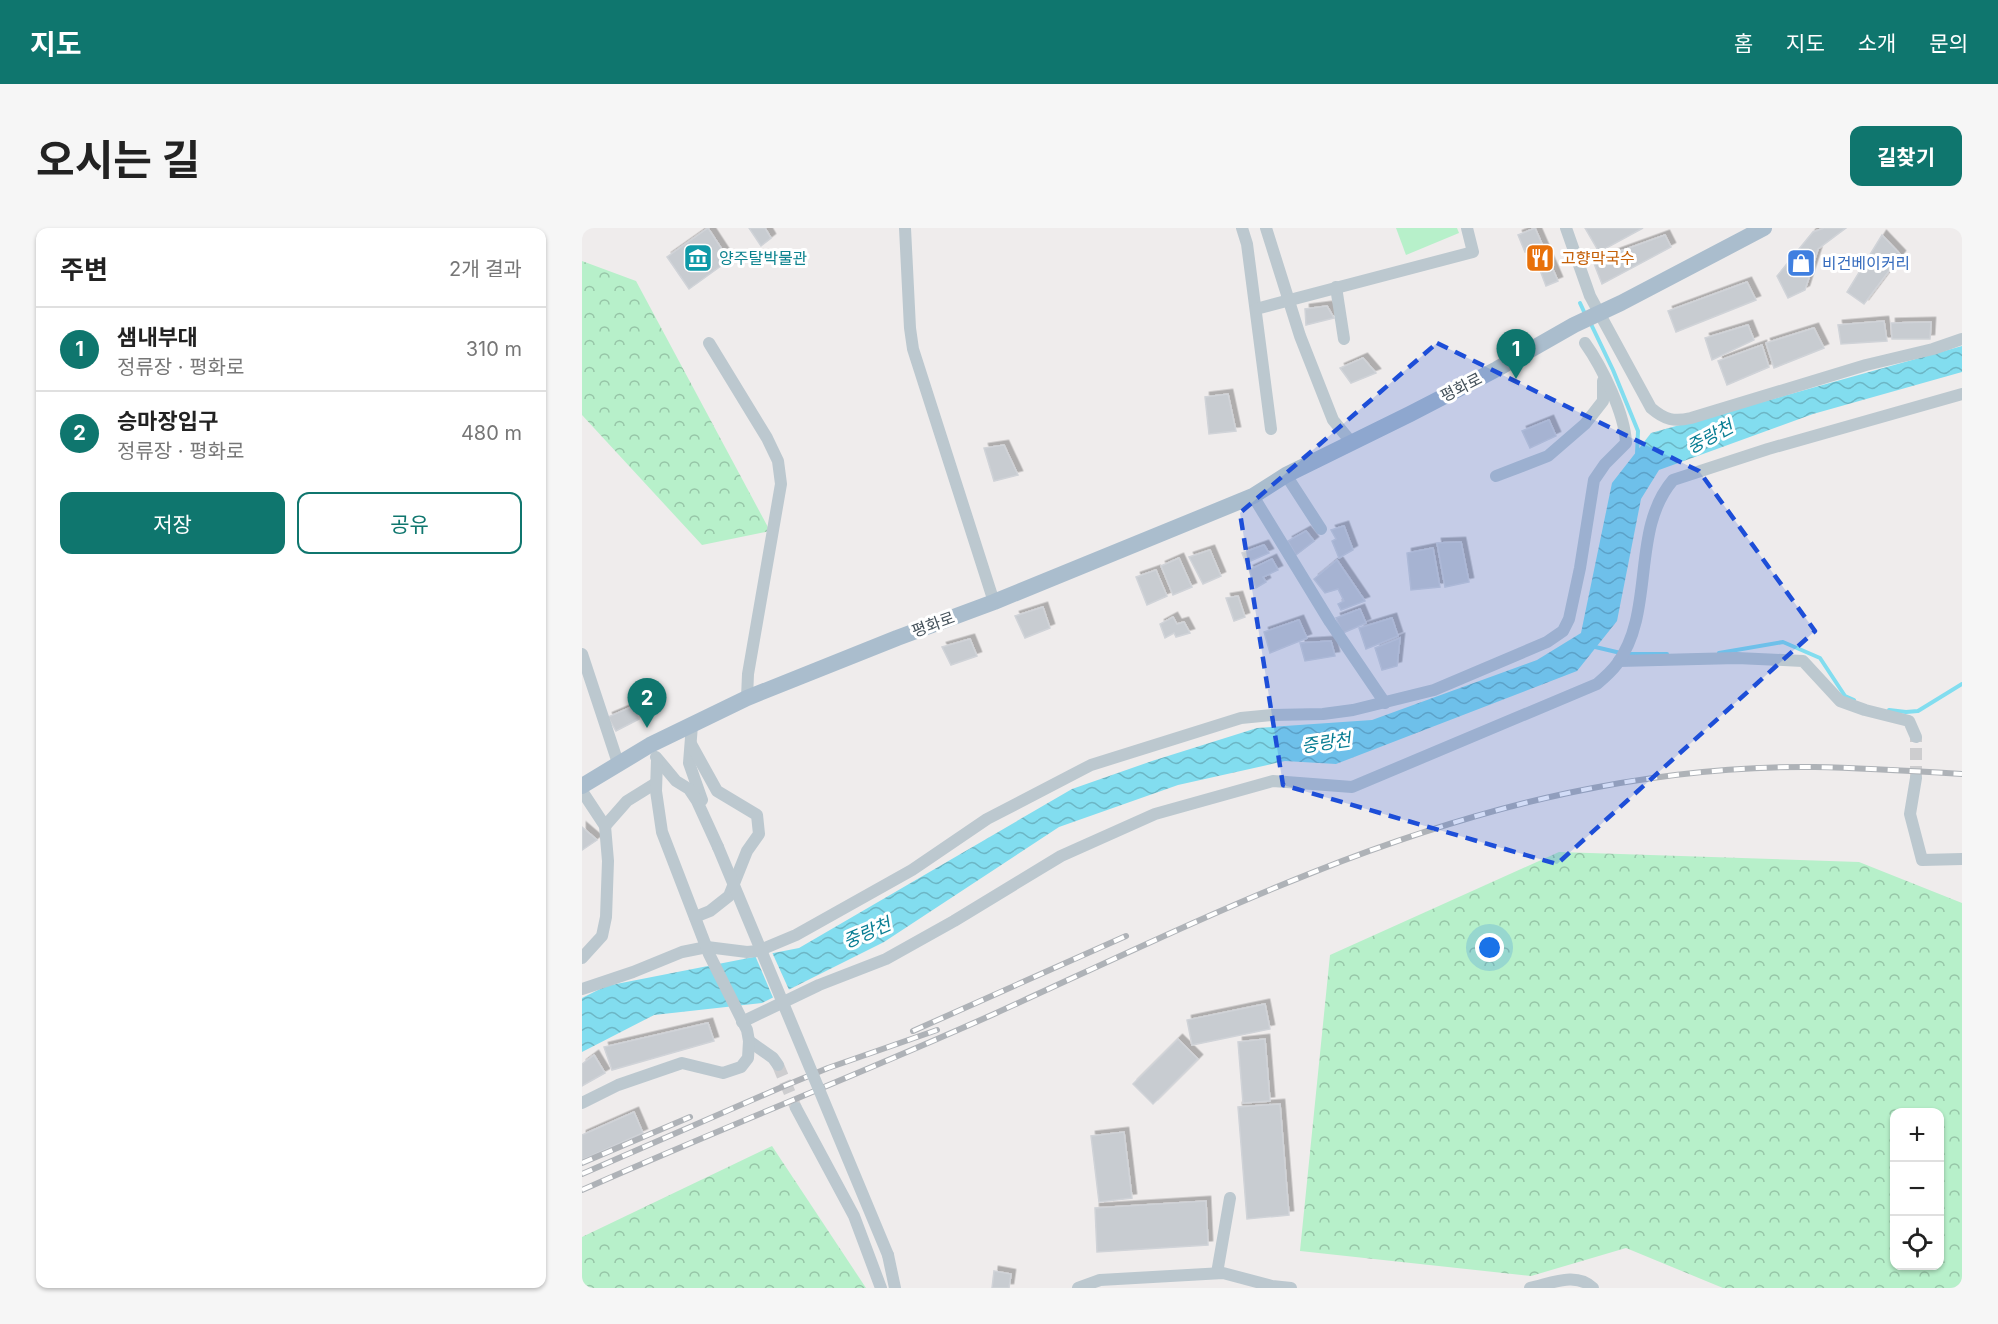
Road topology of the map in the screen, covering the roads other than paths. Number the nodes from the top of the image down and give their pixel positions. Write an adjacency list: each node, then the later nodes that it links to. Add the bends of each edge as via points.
1 (905, 228): 23 (street, via 913,349)
2 (1242, 228): 9 (street)
3 (1266, 228): 8 (street)
4 (1467, 228): 7 (street, via 1473,252)
5 (1566, 228): 10 (street, via 1590,296)
6 (1764, 228): 10 (main road, 평화로)
7 (1336, 287): 8 (street); 11 (street)
8 (1288, 300): 9 (street); 18 (street, via 1333,420)
9 (1256, 309): 17 (street)
10 (1592, 317): 12 (street, via 1651,408 1663,418 1677,421); 18 (main road, 평화로)
11 (1344, 339)
12 (1962, 339)
13 (709, 343): 26 (street, via 767,438 778,461 781,484)
14 (1585, 343): 15 (street)
15 (1603, 374): 20 (street, via 1603,401 1585,424 1548,456); 27 (street, via 1625,428 1626,443 1594,480 1581,568 1563,631 1547,642 1434,690)
16 (1962, 394): 25 (street, via 1673,480 1664,490 1651,525 1638,614)
17 (1271, 429)
18 (1352, 443): 19 (main road, 평화로)
19 (1286, 476): 21 (main road, 평화로); 22 (street)
20 (1496, 476)
21 (1253, 496): 23 (main road, 평화로); 27 (street)
22 (1321, 529)
23 (994, 602): 26 (main road, 평화로)
24 (582, 654): 32 (street)
25 (1623, 654): 29 (street, via 1803,661 1840,700 1909,721); 43 (street, via 1597,684 1353,787 1273,781 1155,814 1061,856 886,959)
26 (747, 698): 28 (main road, 평화로)
27 (1385, 703): 40 (street, via 1323,714 1241,718 1091,765 987,819 912,870 796,935 758,951)
28 (692, 725): 30 (street); 31 (main road, 평화로)
29 (1916, 737)
30 (691, 744): 36 (street, via 689,763); 39 (street, via 717,791 757,815 759,834 747,850 729,896)
31 (654, 752): 32 (main road, 평화로); 34 (street); 36 (street, via 676,781 689,789)
32 (618, 764): 35 (main road, 평화로)
33 (1916, 778): 38 (street, via 1910,814 1922,860)
34 (656, 783): 37 (street, via 627,801); 39 (street, via 662,832)
35 (582, 788): 37 (street, 평화로)
36 (707, 819): 51 (street, bridge, via 888,1255)
37 (605, 826): 41 (street, 평화로, via 606,917 602,936)
38 (1962, 859)
39 (695, 917): 40 (street)
40 (708, 951): 42 (street, via 682,952); 43 (street)
41 (582, 958)
42 (582, 989)
43 (741, 1019): 44 (street)
44 (749, 1041): 45 (street); 46 (street, via 748,1058 741,1067 723,1073 682,1063 618,1084)
45 (778, 1065)
46 (582, 1103)
47 (795, 1108): 50 (street, via 854,1216)
48 (1230, 1198): 49 (street)
49 (1217, 1273): 52 (street, via 1100,1280); 53 (street)
50 (881, 1288)
51 (895, 1288)
52 (1078, 1288)
53 (1291, 1288)
54 (1530, 1288): 55 (street, via 1576,1279)
55 (1593, 1288)

